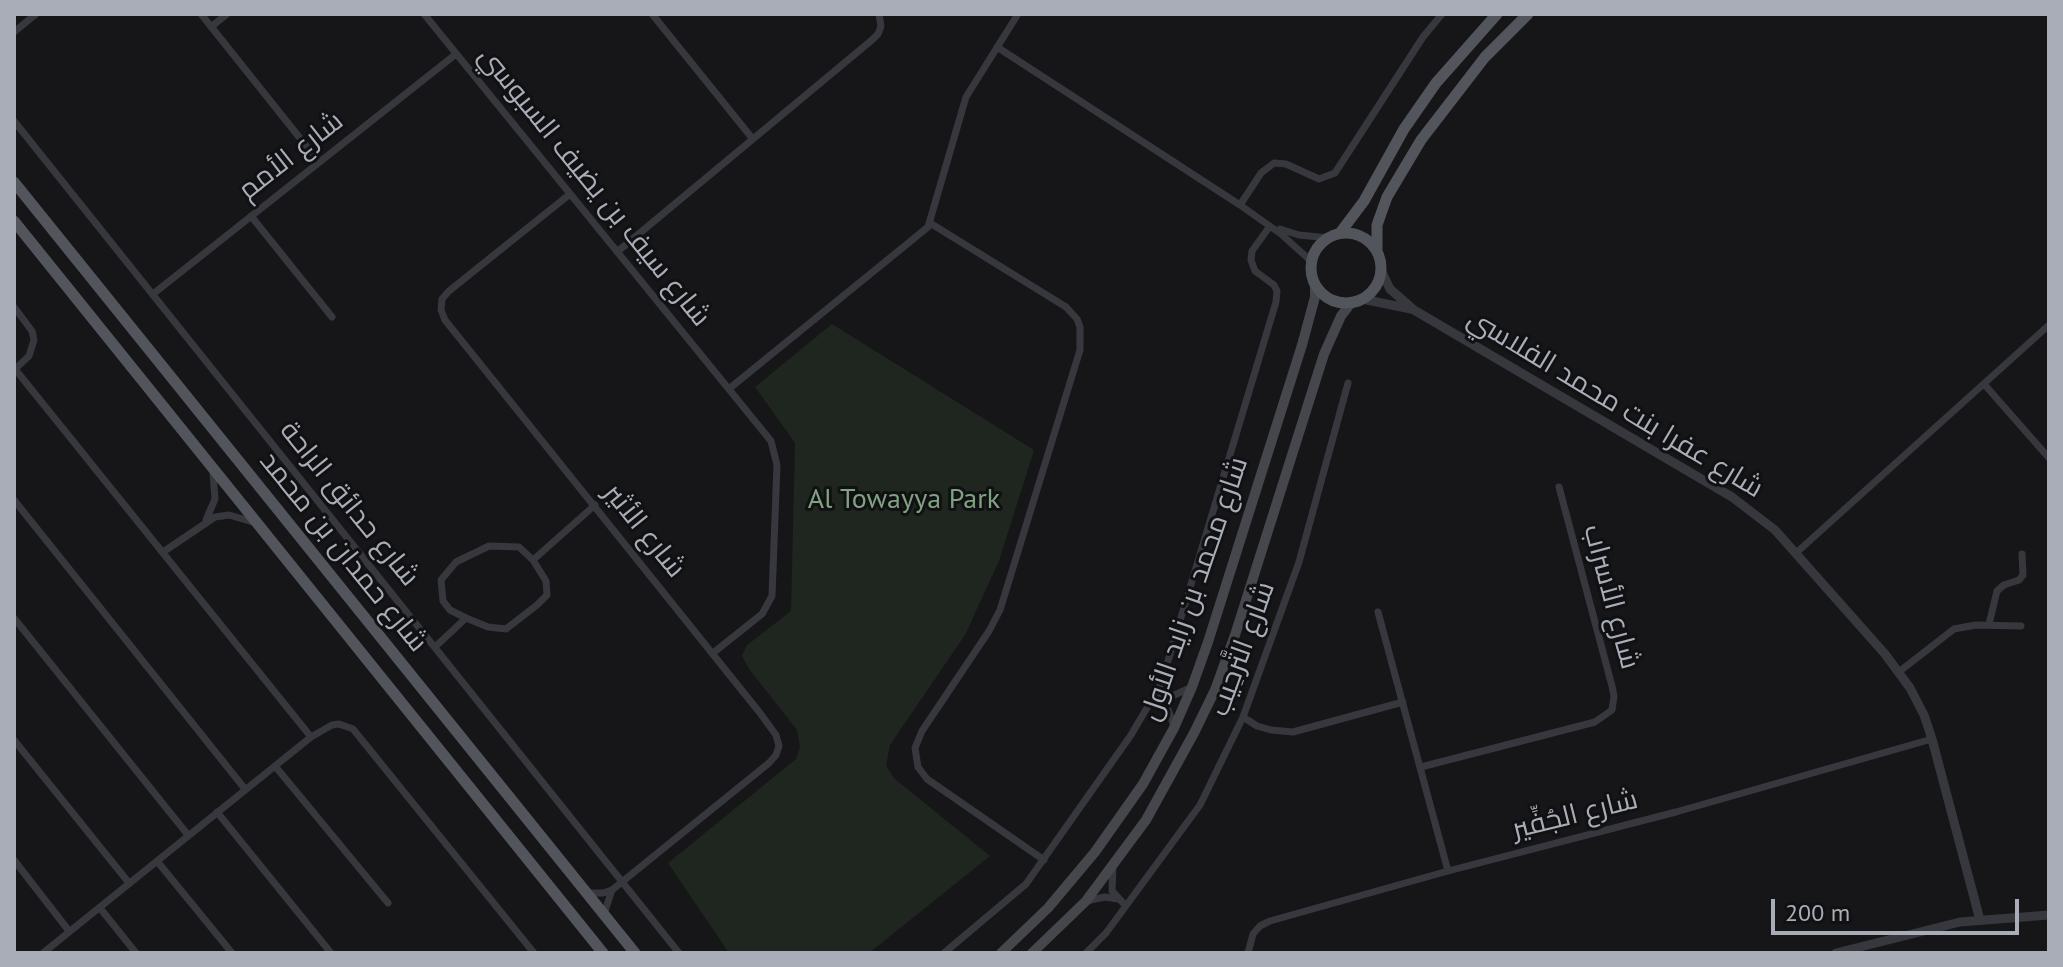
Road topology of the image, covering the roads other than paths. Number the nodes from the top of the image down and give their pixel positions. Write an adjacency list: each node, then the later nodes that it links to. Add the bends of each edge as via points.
1 (36, 14): 12 (street)
2 (201, 14): 11 (street)
3 (227, 14): 11 (street)
4 (424, 14): 14 (street, شارع سيف بن يضيف السبوسي)
5 (652, 14): 16 (street)
6 (879, 14): 16 (street, via 878,34)
7 (1018, 14): 13 (street)
8 (1442, 14): 20 (street, via 1335,173 1319,179 1274,163)
9 (1497, 14): 25 (main road, via 1436,83 1364,201)
10 (1528, 14): 26 (main road, via 1485,57 1421,140 1387,197 1377,225)
11 (211, 27): 17 (street)
12 (14, 32)
13 (997, 47): 20 (street); 23 (street, via 966,97)
14 (456, 54): 17 (street, شارع الأمم); 19 (street, شارع سيف بن يضيف السبوسي)
15 (14, 121): 31 (street, شارع حدائق الراحة)
16 (752, 138): 27 (street)
17 (319, 162): 21 (street, شارع الأمم)
18 (14, 182): 81 (main road, شارع حمدان بن محمد)
19 (570, 194): 27 (street, شارع سيف بن يضيف السبوسي); 45 (street, شارع الأثير, via 449,291 441,310)
20 (1240, 205): 24 (street)
21 (251, 216): 31 (street, شارع الأمم); 35 (street)
22 (14, 221): 42 (main road, شارع حمدان بن محمد)
23 (930, 223): 40 (street); 74 (street, via 1066,307 1080,327 1080,350 1000,610 915,748 927,779)
24 (1270, 226): 25 (street, via 1299,235); 28 (street); 61 (street, via 1251,260 1255,271 1274,285 1276,302)
25 (1334, 236): 26 (main road, via 1361,236); 28 (main road, via 1321,244)
26 (1377, 251): 29 (main road)
27 (617, 252): 40 (street, شارع سيف بن يضيف السبوسي)
28 (1312, 262): 30 (main road)
29 (1381, 270): 32 (main road, via 1372,292); 34 (street, شارع عفرا بنت محمد الفلاسي, via 1390,289)
30 (1315, 284): 32 (main road, via 1330,299); 60 (main road, شارع محمد بن زايد الأول, via 1302,345)
31 (153, 294): 57 (street, شارع حدائق الراحة)
32 (1356, 301): 34 (street, شارع عفرا بنت محمد الفلاسي); 76 (main road, شارع محمد بن زايد الأول, via 1341,316 1324,354 1215,690 1173,776)
33 (14, 307): 37 (street, via 34,340 29,356)
34 (1414, 310): 49 (street, شارع عفرا بنت محمد الفلاسي, via 1732,497)
35 (332, 317)
36 (2049, 325): 39 (street)
37 (15, 369): 48 (street)
38 (1348, 383): 63 (street, شارع التَّرحِيب, via 1299,562)
39 (1984, 384): 41 (street); 49 (street)
40 (730, 388): 58 (street, شارع سيف بن يضيف السبوسي, via 765,430 776,457 772,596 762,614)
41 (2049, 458)
42 (210, 465): 46 (street, via 216,488); 47 (main road, شارع حمدان بن محمد)
43 (1559, 487): 69 (street, شارع الأسراب, via 1612,686 1612,710 1595,722)
44 (14, 500): 70 (street)
45 (595, 505): 51 (street); 58 (street, شارع الأثير)
46 (206, 520): 47 (street, via 229,515); 48 (street)
47 (258, 525): 95 (main road, شارع حمدان بن محمد)
48 (163, 552): 65 (street)
49 (1796, 553): 59 (street, شارع عفرا بنت محمد الفلاسي)
50 (2022, 554): 55 (street, via 2023,575 1997,591)
51 (533, 560): 54 (street, via 546,581 547,595 537,605 506,629); 54 (street, via 519,547 489,546 456,562 441,580 443,601)
52 (1378, 612): 62 (street)
53 (14, 618): 72 (street)
54 (466, 618): 57 (street)
55 (1989, 624): 56 (street); 59 (street, via 1947,632)
56 (2021, 626)
57 (435, 647): 78 (street, شارع حدائق الراحة)
58 (713, 653): 78 (street, شارع الأثير, via 776,735 776,755)
59 (1900, 671): 66 (street, شارع عفرا بنت محمد الفلاسي)
60 (1192, 687): 61 (street, via 1170,697); 64 (main road, شارع محمد بن زايد الأول)
61 (1158, 695): 64 (street); 74 (street)
62 (1403, 702): 63 (street, via 1293,732 1257,726); 69 (street)
63 (1243, 717): 83 (street, شارع التَّرحِيب, via 1200,805)
64 (1174, 728): 99 (main road, شارع محمد بن زايد الأول, via 1095,852)
65 (311, 737): 68 (street); 94 (street, via 332,725 353,729)
66 (1932, 739): 77 (street, شارع الجُفِّير); 88 (street, شارع عفرا بنت محمد الفلاسي)
67 (14, 740): 79 (street)
68 (275, 766): 70 (street); 84 (street)
69 (1421, 767): 77 (street)
70 (245, 789): 71 (street)
71 (217, 812): 72 (street); 93 (street)
72 (188, 835): 75 (street)
73 (14, 860): 89 (street)
74 (1044, 860): 98 (street, via 1010,899)
75 (157, 861): 79 (street); 92 (street)
76 (1113, 864): 82 (main road, شارع محمد بن زايد الأول); 83 (street, via 1111,885)
77 (1448, 871): 102 (street, شارع الجُفِّير, via 1270,921 1253,934)
78 (622, 881): 80 (street, شارع الأثير); 97 (street, شارع حدائق الراحة)
79 (129, 883): 85 (street)
80 (612, 890): 81 (street); 86 (street, شارع الأثير)
81 (587, 893): 86 (main road, شارع حمدان بن محمد)
82 (1086, 901): 83 (street, via 1105,897); 100 (main road, شارع محمد بن زايد الأول)
83 (1122, 902): 101 (street, شارع التَّرحِيب, via 1106,933)
84 (388, 903)
85 (100, 908): 89 (street); 91 (street)
86 (604, 914): 96 (main road, شارع حمدان بن محمد)
87 (2049, 915): 88 (street)
88 (1980, 920): 103 (street)
89 (69, 931): 90 (street)
90 (43, 953)
91 (136, 953)
92 (232, 953)
93 (331, 953)
94 (534, 953)
95 (603, 953)
96 (635, 953)
97 (679, 953)
98 (944, 953)
99 (1001, 953)
100 (1032, 953)
101 (1086, 953)
102 (1248, 953)
103 (1836, 953)

